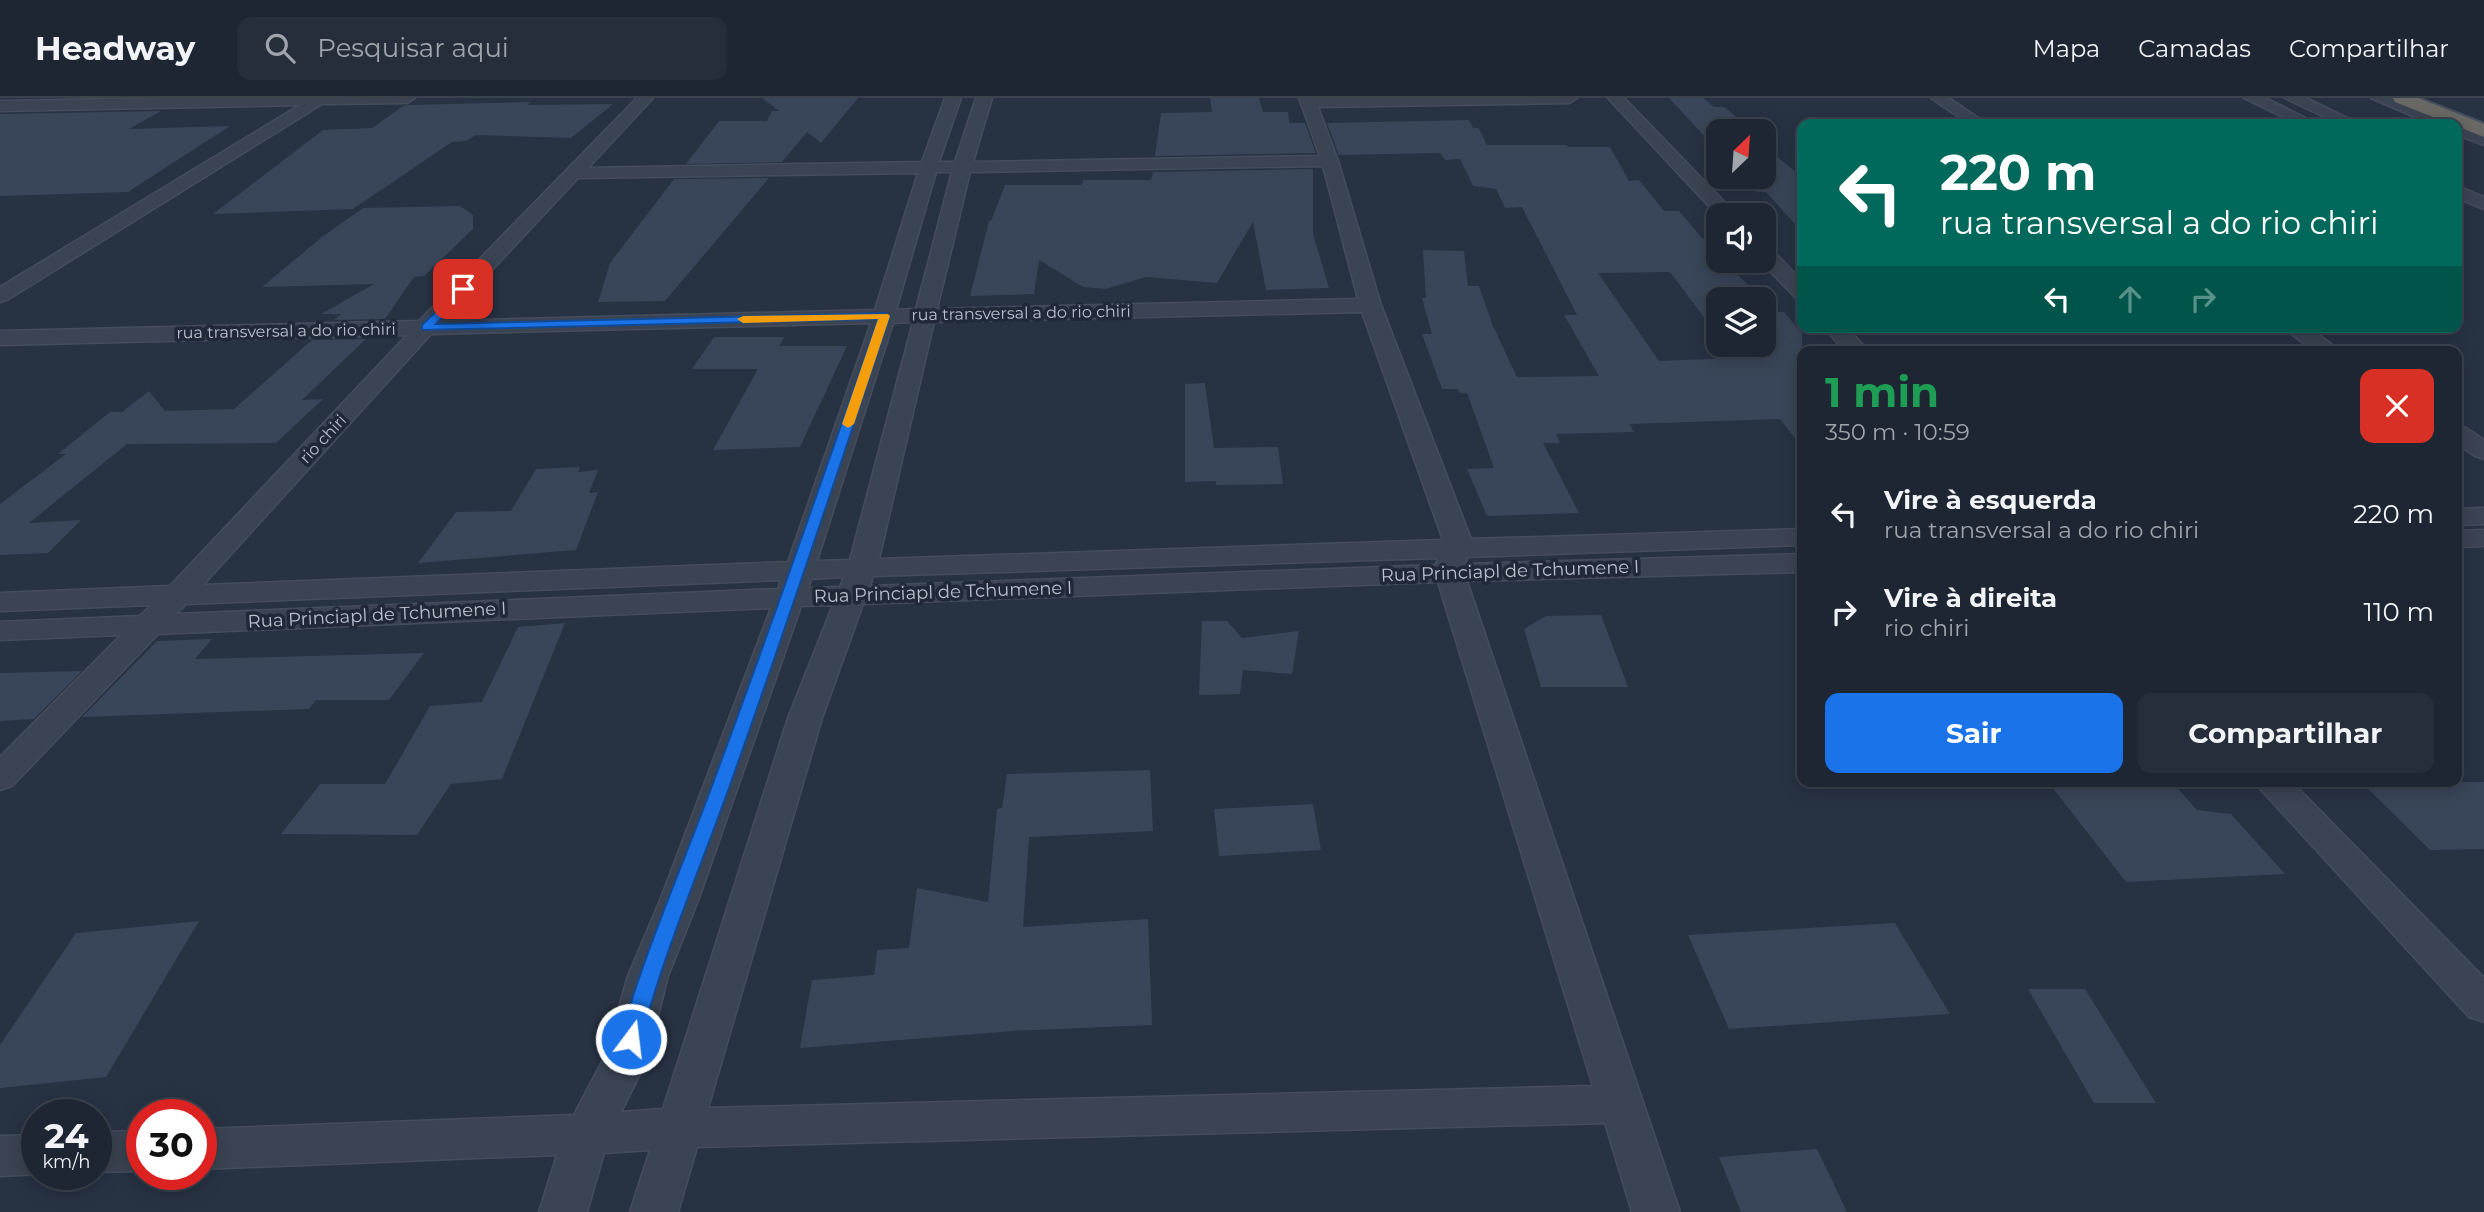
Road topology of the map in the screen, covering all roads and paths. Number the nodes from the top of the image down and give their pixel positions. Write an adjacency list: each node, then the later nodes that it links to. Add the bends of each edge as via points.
1 (407, 98): 13 (street)
2 (645, 98): 29 (street, rio chiri)
3 (953, 98): 28 (street)
4 (984, 98): 27 (street)
5 (1569, 98): 14 (street)
6 (1616, 98): 31 (street)
7 (1939, 98): 16 (street)
8 (2252, 98): 17 (street)
9 (2293, 98): 18 (street)
10 (2379, 98): 19 (street)
11 (2402, 98): 20 (highway)
12 (2425, 98): 22 (highway)
13 (319, 99): 15 (street); 35 (street)
14 (1308, 101): 26 (street)
15 (0, 106)
16 (1971, 119)
17 (2299, 119)
18 (2341, 119)
19 (2432, 119)
20 (2454, 119)
21 (2462, 122): 24 (highway)
22 (2484, 122)
23 (2462, 131): 25 (street)
24 (2484, 131)
25 (2484, 140)
26 (1330, 161): 27 (street); 36 (street)
27 (962, 168): 28 (street); 37 (street)
28 (928, 169): 29 (street); 38 (street)
29 (575, 173): 39 (street, rio chiri)
30 (2462, 193): 32 (street)
31 (1717, 203)
32 (2484, 204)
33 (1776, 266): 34 (street)
34 (1797, 288)
35 (0, 296)
36 (1370, 305): 37 (street, rua transversal a do rio chiri); 52 (street, via 1457,539)
37 (926, 315): 38 (street, rua transversal a do rio chiri); 54 (street)
38 (884, 316): 39 (street, rua transversal a do rio chiri); 55 (street)
39 (426, 327): 42 (street, rua transversal a do rio chiri); 56 (street, rio chiri)
40 (1841, 333): 43 (street)
41 (2302, 333): 44 (street)
42 (0, 338)
43 (1852, 346)
44 (2322, 346)
45 (2462, 436): 46 (street)
46 (2484, 451)
47 (2484, 516): 48 (street)
48 (2462, 517)
49 (1797, 537): 52 (street, Rua Princiapl de Tchumene I)
50 (2484, 538): 51 (street)
51 (2462, 540)
52 (1451, 561): 53 (street, Rua Princiapl de Tchumene I); 54 (street, Rua Princiapl de Tchumene I); 63 (street)
53 (1797, 563)
54 (857, 582): 55 (street, Rua Princiapl de Tchumene I); 64 (street, via 805,718)
55 (793, 584): 56 (street, Rua Princiapl de Tchumene I); 58 (street, Rua Princiapl de Tchumene I); 65 (street, via 648,976 625,1060)
56 (180, 593): 57 (street, Rua Princiapl de Tchumene I); 58 (street, rio chiri)
57 (0, 602)
58 (149, 625): 59 (street, Rua Princiapl de Tchumene I); 60 (street, rio chiri)
59 (0, 631)
60 (0, 778)
61 (2276, 787): 62 (street)
62 (2484, 1005)
63 (1619, 1104): 64 (street); 71 (street)
64 (681, 1128): 65 (street); 70 (street)
65 (587, 1135): 66 (street); 69 (street)
66 (217, 1148)
67 (21, 1155): 68 (street)
68 (0, 1156)
69 (563, 1212)
70 (654, 1212)
71 (1656, 1212)

